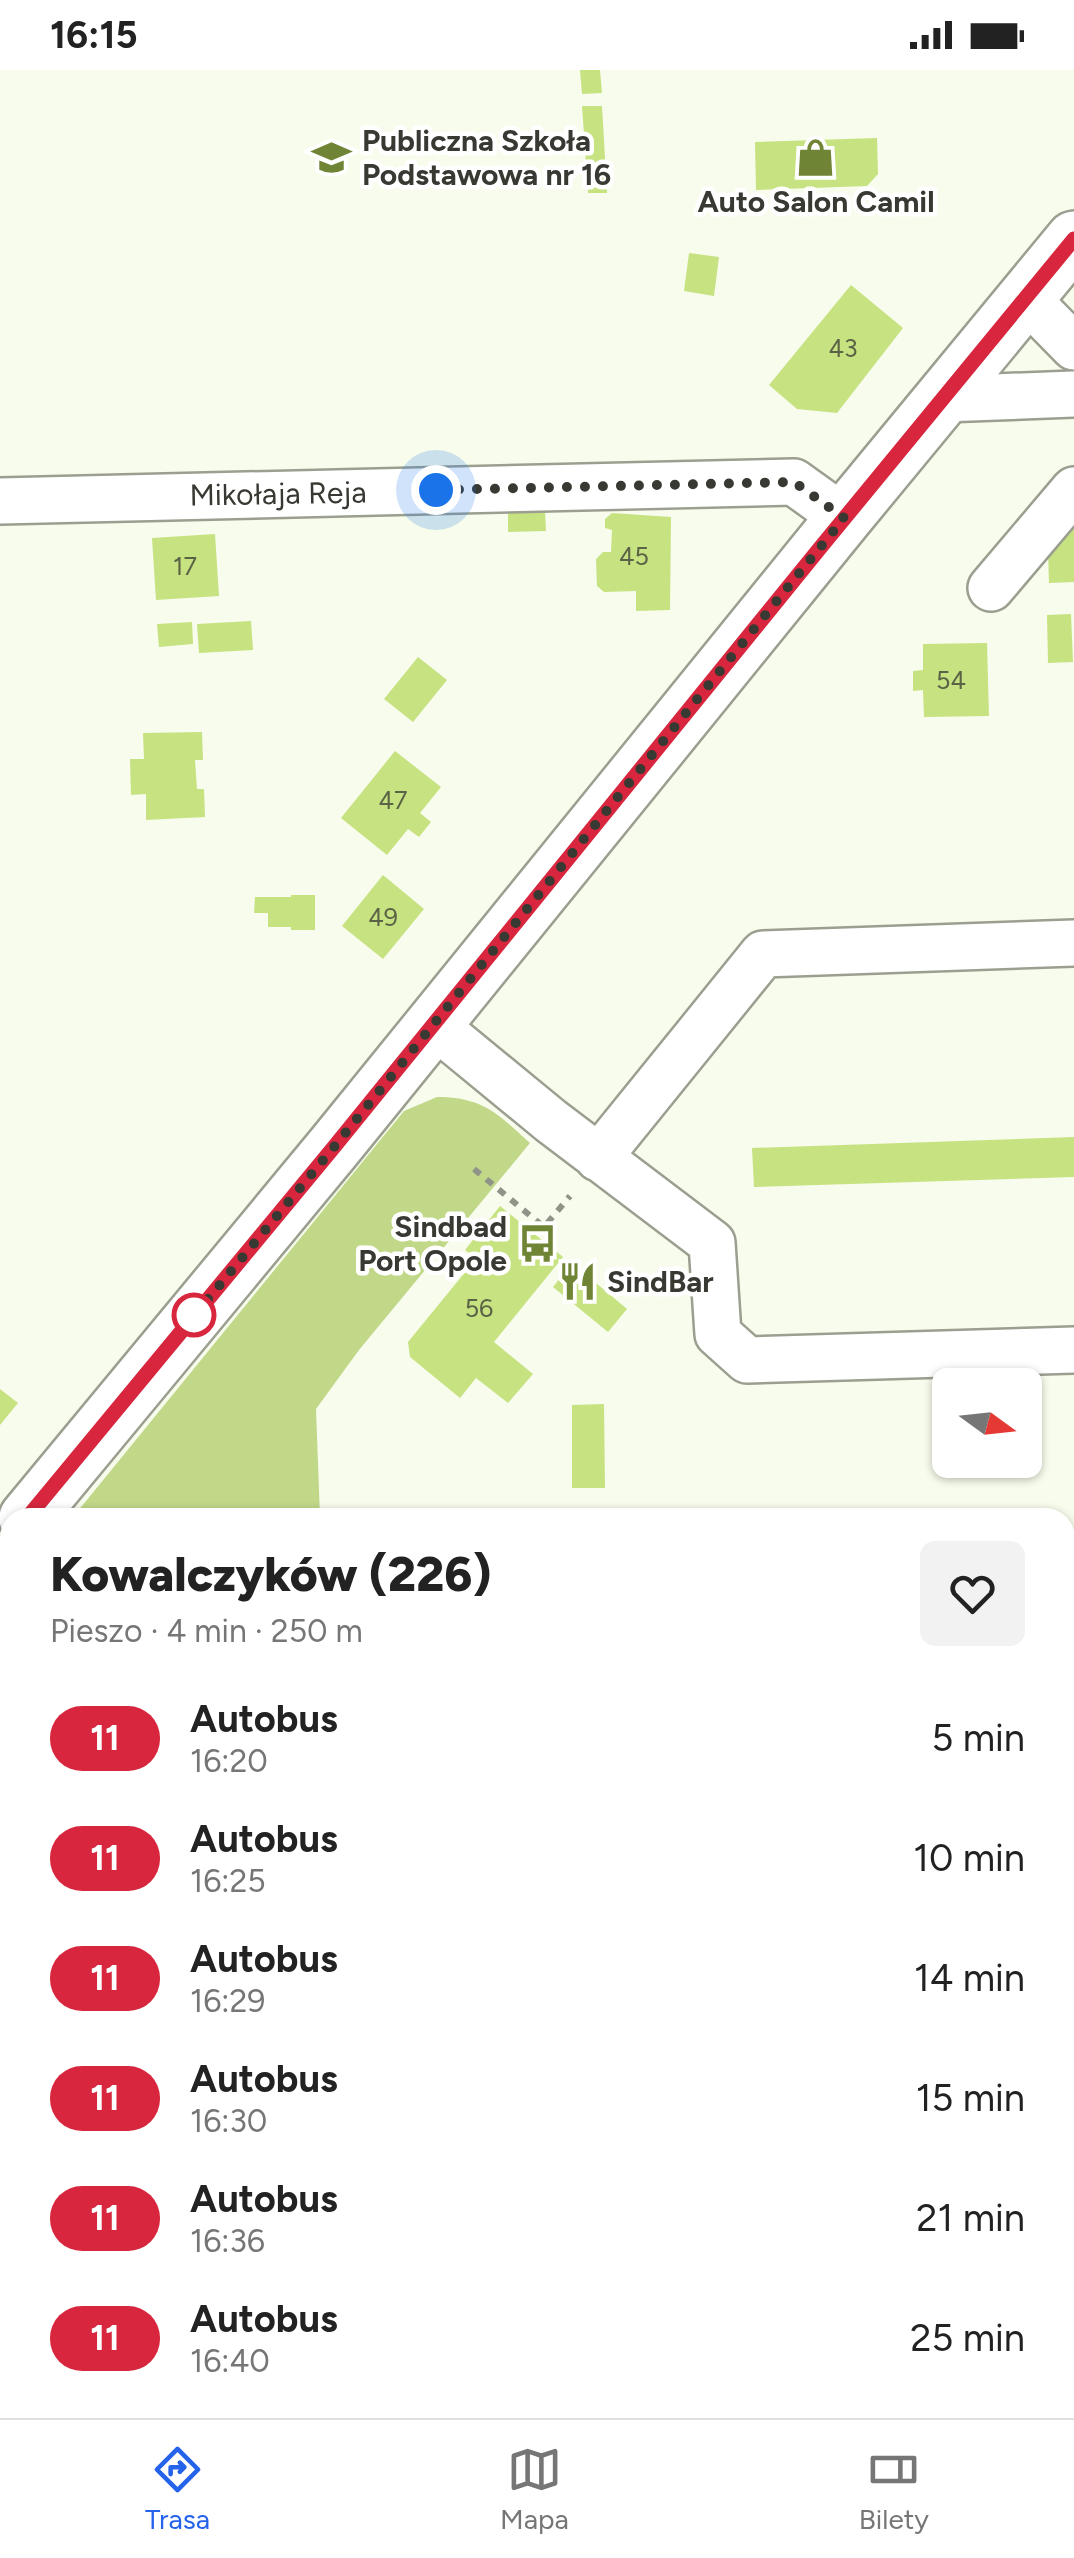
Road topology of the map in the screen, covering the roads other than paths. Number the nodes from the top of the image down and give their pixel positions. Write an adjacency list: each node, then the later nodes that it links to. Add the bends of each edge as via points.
1 (1074, 239): 2 (main road)
2 (1026, 298): 3 (street); 5 (main road)
3 (1074, 347)
4 (1074, 394): 5 (street)
5 (944, 399): 8 (main road)
6 (1074, 490): 9 (street)
7 (0, 500): 8 (street, Mikołaja Reja, via 794,482)
8 (844, 518): 11 (main road)
9 (991, 588)
10 (1074, 943): 12 (street, via 763,954)
11 (433, 1024): 12 (street); 14 (main road)
12 (598, 1158): 13 (street, via 712,1243 718,1334 747,1360)
13 (1074, 1350)
14 (36, 1508)

